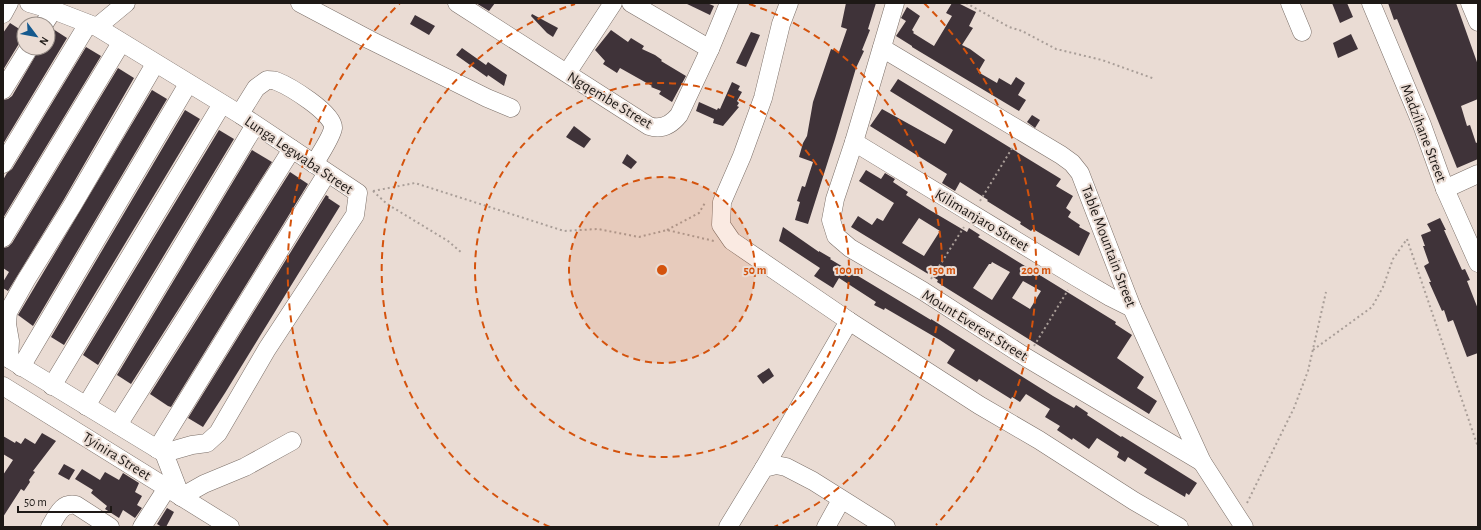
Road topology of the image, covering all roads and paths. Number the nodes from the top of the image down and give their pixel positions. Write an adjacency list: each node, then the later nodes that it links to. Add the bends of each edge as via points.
1 (10, 3): 15 (street)
2 (30, 3): 16 (street, Lunga Legwaba Street)
3 (126, 3): 19 (street)
4 (300, 3): 31 (street, via 363,37)
5 (458, 3): 26 (street, Ngqembe Street)
6 (613, 3): 26 (street)
7 (631, 3): 23 (street)
8 (729, 3): 23 (street, Ngqembe Street)
9 (789, 3): 39 (street, via 781,24 763,98)
10 (895, 3): 22 (street, Mount Everest Street)
11 (966, 3): 27 (path, via 1056,49 1102,60)
12 (1290, 3): 20 (street)
13 (1371, 3): 38 (street, Madzihane Street, via 1422,125)
14 (1470, 3): 18 (street)
15 (3, 14)
16 (48, 16)
17 (56, 18): 19 (street, Lunga Legwaba Street)
18 (1478, 22)
19 (93, 26): 21 (street, Lunga Legwaba Street); 35 (street)
20 (1302, 32)
21 (121, 43): 25 (street, Lunga Legwaba Street); 41 (street)
22 (882, 48): 33 (street, Mount Everest Street); 47 (street, Table Mountain Street, via 1072,163 1086,187)
23 (710, 49): 26 (street, Ngqembe Street, via 678,115 673,122 657,128 649,126)
24 (24, 56): 29 (street)
25 (155, 64): 28 (street, Lunga Legwaba Street); 51 (street, via 8,312 6,324)
26 (567, 74)
27 (1155, 79)
28 (188, 84): 30 (street, Lunga Legwaba Street); 51 (street)
29 (3, 90)
30 (222, 104): 32 (street, Lunga Legwaba Street); 53 (street)
31 (510, 108)
32 (248, 120): 34 (street, Lunga Legwaba Street); 36 (street, via 241,112 256,88 267,80 276,81 302,94 330,118 333,128 325,146); 54 (street)
33 (854, 142): 45 (street, Kilimanjaro Street); 50 (street, Mount Everest Street, via 832,210 831,220 836,236 850,248 923,291)
34 (292, 149): 36 (street, Lunga Legwaba Street); 55 (street)
35 (3, 164)
36 (321, 168): 58 (street); 58 (street, Lunga Legwaba Street, via 358,193 355,215 267,349 218,433 207,442)
37 (1478, 174): 38 (street)
38 (1445, 189): 44 (street, Madzihane Street)
39 (728, 191): 40 (path, via 708,198 699,213); 42 (street, via 722,202 721,224)
40 (667, 230): 42 (path, via 723,244); 43 (path, via 639,237 598,229 564,231 415,183 373,191 387,204 448,241)
41 (3, 238)
42 (732, 241): 48 (street)
43 (462, 253)
44 (1478, 263)
45 (1076, 277): 47 (street, Kilimanjaro Street); 50 (path)
46 (1326, 292): 49 (path)
47 (1132, 308): 59 (street, Table Mountain Street)
48 (849, 321): 60 (street); 71 (street, via 979,405)
49 (1313, 350): 57 (path, via 1372,307 1383,287 1393,258 1407,239); 63 (path, via 1294,408)
50 (1027, 358): 59 (street, Mount Everest Street)
51 (11, 361): 53 (street)
52 (3, 386): 61 (street, Tyinira Street)
53 (52, 386): 54 (street)
54 (86, 406): 55 (street)
55 (118, 425): 58 (street)
56 (292, 441): 61 (street, via 246,467 204,484)
57 (1478, 447)
58 (161, 451): 61 (street)
59 (1202, 462): 63 (street, Table Mountain Street)
60 (764, 468): 62 (street, via 786,467); 68 (street)
61 (174, 492): 66 (street); 67 (street, Tyinira Street)
62 (841, 500): 69 (street); 70 (street)
63 (1242, 523)
64 (50, 527): 65 (street, via 64,506 70,504)
65 (110, 527)
66 (142, 527)
67 (230, 527)
68 (728, 527)
69 (826, 527)
70 (886, 527)
71 (1178, 527)

